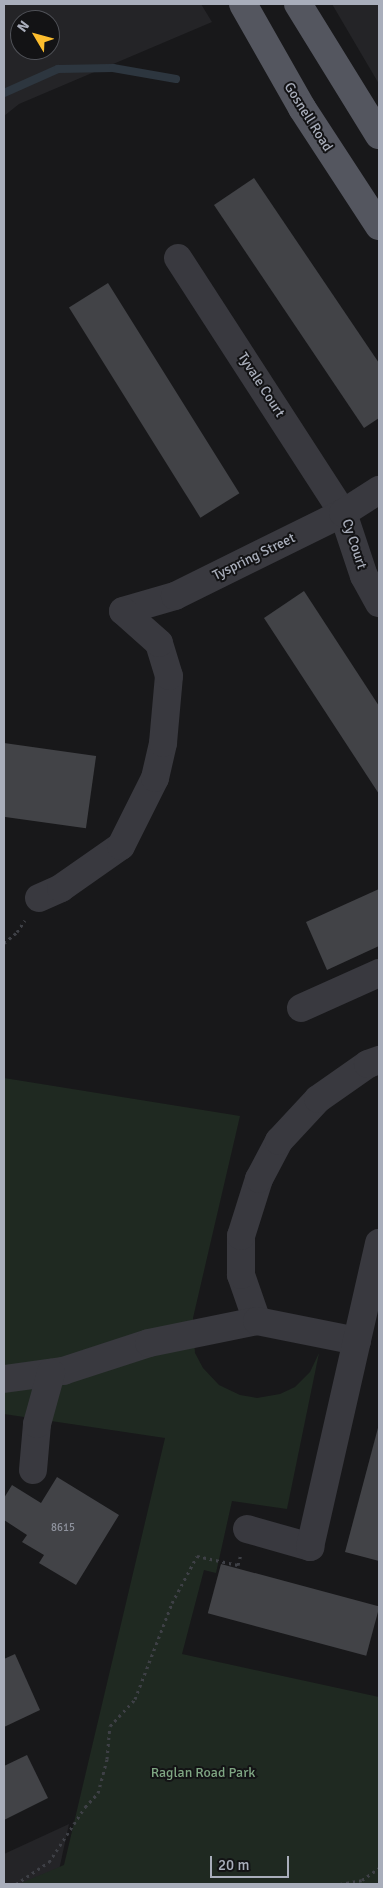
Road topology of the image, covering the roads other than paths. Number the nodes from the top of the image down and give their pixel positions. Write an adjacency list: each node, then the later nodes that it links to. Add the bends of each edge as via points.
1 (243, 4): 4 (main road, Gosnell Road, via 302,108)
2 (298, 4): 3 (main road)
3 (379, 135)
4 (379, 226)
5 (178, 258): 7 (street, Tyvale Court)
6 (379, 490): 7 (street, Tyspring Street)
7 (343, 513): 8 (street, Cy Court); 10 (street, Tyspring Street, via 175,596 123,611 159,643 169,676 156,778 121,846 61,888)
8 (372, 573): 9 (street, Cy Court)
9 (379, 603)
10 (39, 898)
11 (379, 973): 12 (street)
12 (301, 1008)
13 (379, 1060): 15 (street, via 368,1064 318,1099 279,1141 259,1179 241,1236 241,1275)
14 (379, 1243): 16 (street)
15 (257, 1321): 16 (street); 17 (street, via 149,1343)
16 (357, 1341): 20 (street, via 310,1547)
17 (51, 1373): 18 (street); 19 (street, via 37,1424)
18 (4, 1379)
19 (33, 1470)
20 (247, 1529)

